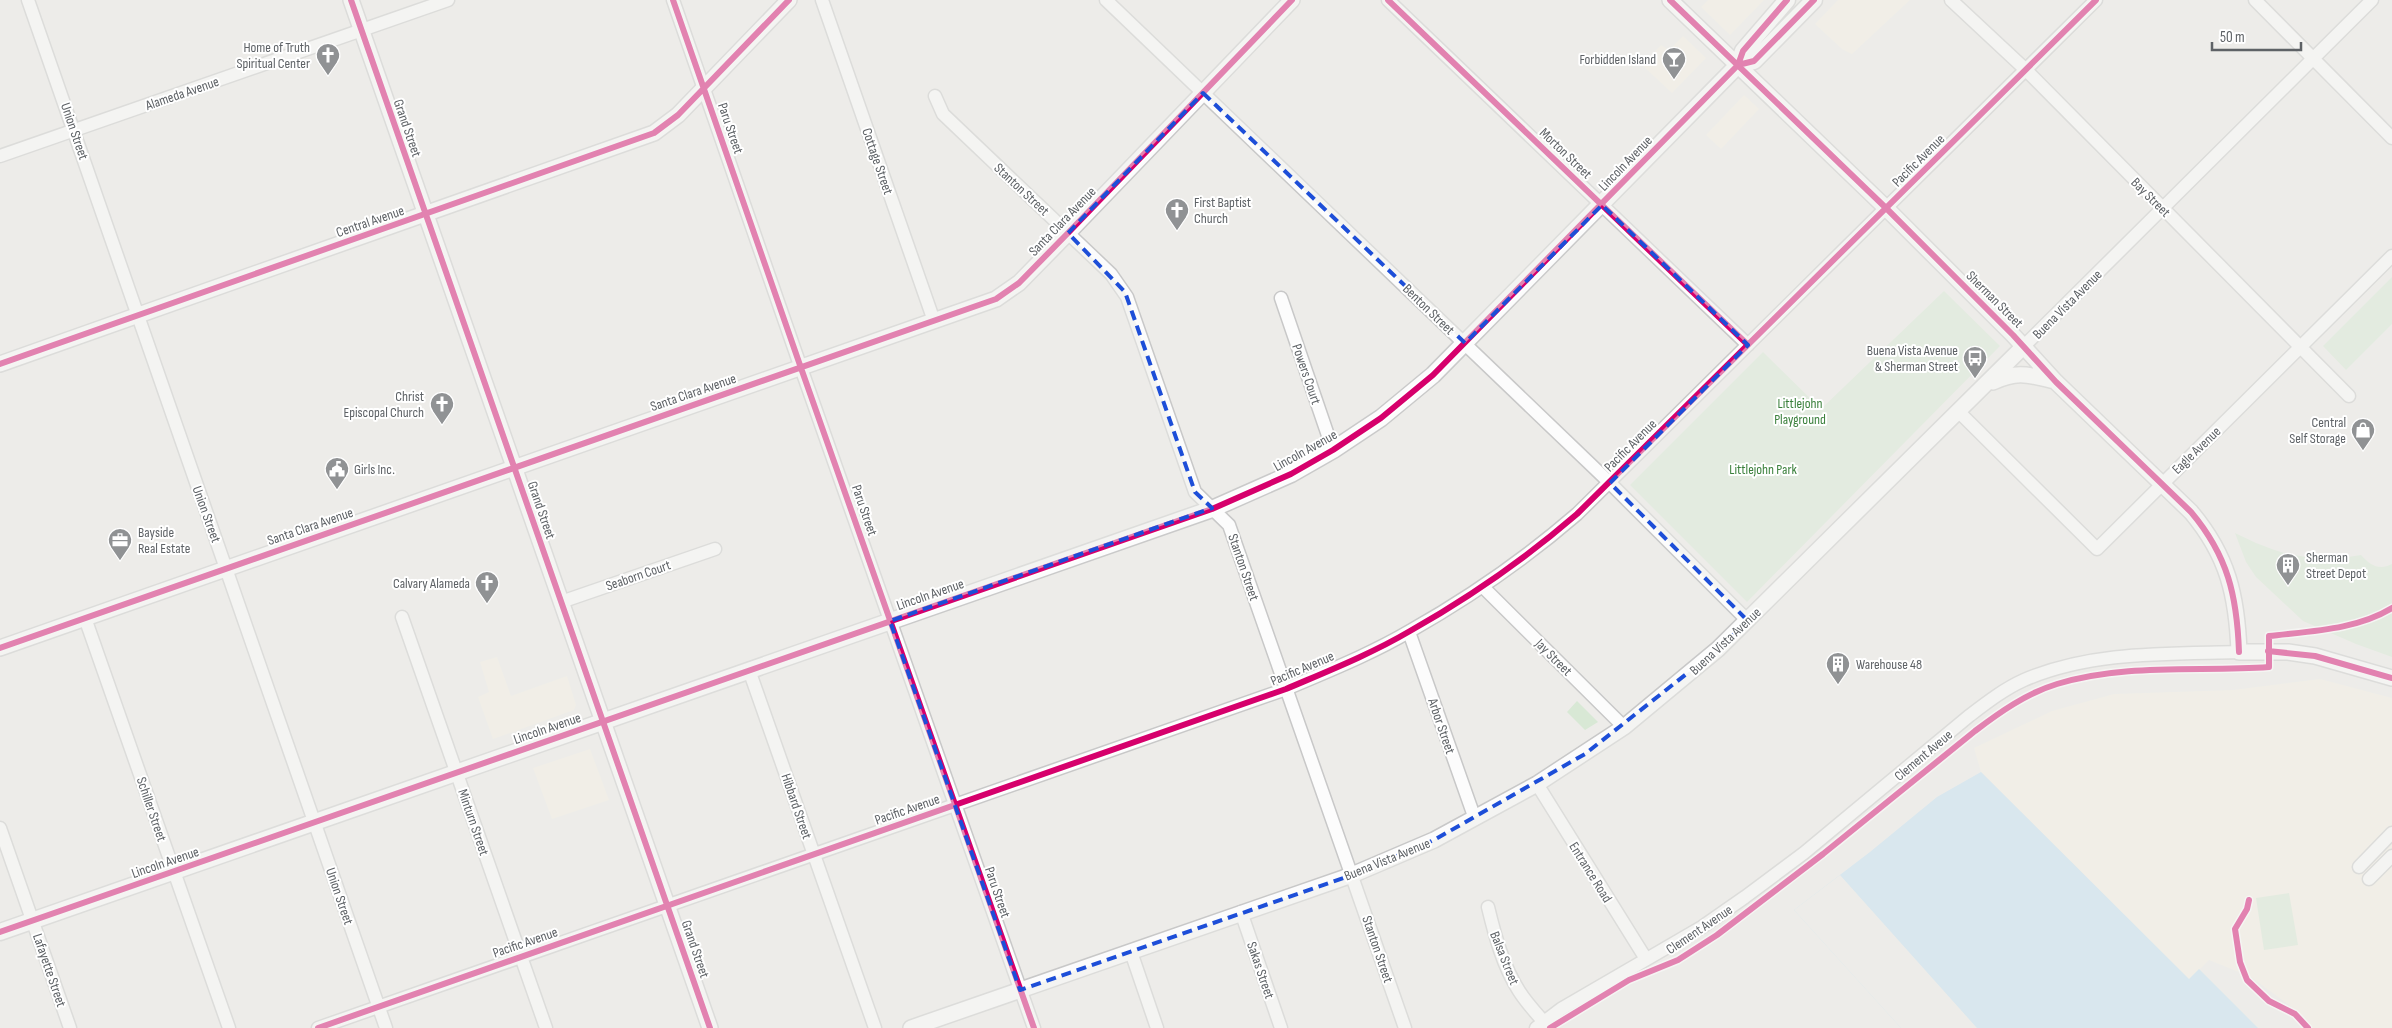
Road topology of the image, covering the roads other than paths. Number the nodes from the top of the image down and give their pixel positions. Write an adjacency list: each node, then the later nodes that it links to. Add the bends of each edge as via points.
1 (28, 0): 24 (street, Union Street)
2 (351, 0): 17 (street, Grand Street)
3 (448, 0): 17 (street, Alameda Avenue)
4 (673, 0): 21 (street, Paru Street)
5 (789, 0): 21 (street, Central Avenue)
6 (822, 0): 35 (street, Cottage Street)
7 (1106, 0): 22 (street, Benton Street)
8 (1292, 0): 22 (street, Santa Clara Avenue)
9 (1388, 0): 27 (street, Morton Street)
10 (1670, 0): 19 (street, Sherman Street)
11 (1788, 0): 19 (main road, Lincoln Avenue, via 1743,51)
12 (1814, 0): 19 (main road, Lincoln Avenue, via 1754,61)
13 (1951, 0): 20 (street, Bay Street)
14 (2096, 0): 20 (street, Pacific Avenue)
15 (2255, 0): 18 (street)
16 (2372, 0): 18 (street, Buena Vista Avenue)
17 (361, 30): 24 (street, Alameda Avenue); 30 (street, Grand Street)
18 (2314, 58): 25 (street); 29 (street, Buena Vista Avenue)
19 (1738, 65): 27 (main road, Lincoln Avenue); 28 (street, Sherman Street)
20 (2026, 70): 28 (street, Pacific Avenue); 29 (street, Bay Street)
21 (704, 89): 30 (street, Central Avenue, via 654,134); 41 (street, Paru Street)
22 (1203, 93): 31 (street, Santa Clara Avenue); 36 (street, Benton Street)
23 (935, 96): 31 (street, Stanton Street, via 943,114)
24 (75, 130): 26 (street, Alameda Avenue); 34 (street, Union Street)
25 (2392, 138)
26 (0, 156)
27 (1602, 205): 36 (main road, Lincoln Avenue); 37 (street, Morton Street)
28 (1886, 208): 37 (street, Pacific Avenue); 38 (street, Sherman Street)
29 (2163, 208): 38 (street, Buena Vista Avenue); 39 (street, Bay Street)
30 (425, 215): 34 (street, Central Avenue); 47 (street, Grand Street)
31 (1068, 233): 35 (street, Santa Clara Avenue, via 1008,292); 50 (street, Stanton Street, via 1125,292 1195,492)
32 (2392, 256): 39 (street, Eagle Avenue)
33 (1282, 298): 46 (street, Powers Court)
34 (138, 315): 40 (street, Central Avenue); 52 (street, Union Street)
35 (934, 321): 41 (street, Santa Clara Avenue)
36 (1465, 343): 46 (main road, Lincoln Avenue, via 1402,401); 48 (street, Benton Street)
37 (1748, 345): 48 (street, Pacific Avenue)
38 (2023, 347): 42 (street, Sherman Street); 43 (street, Buena Vista Avenue)
39 (2301, 347): 44 (street, Bay Street); 49 (street, Eagle Avenue)
40 (0, 364)
41 (800, 368): 47 (street, Santa Clara Avenue); 57 (street, Paru Street)
42 (2056, 382): 43 (street, via 2021,373 2007,375); 49 (street, Sherman Street)
43 (1985, 386): 45 (street, Buena Vista Avenue)
44 (2349, 396)
45 (1958, 411): 49 (street, Eagle Avenue, via 2097,549); 58 (street, Buena Vista Avenue)
46 (1333, 450): 50 (main road, Lincoln Avenue, via 1290,474)
47 (514, 468): 52 (street, Santa Clara Avenue); 54 (street, Grand Street)
48 (1610, 483): 53 (street, Pacific Avenue, via 1541,545); 58 (street, Benton Street)
49 (2162, 483): 61 (street, Sherman Street, via 2209,533 2220,556 2237,613)
50 (1212, 509): 57 (main road, Lincoln Avenue); 64 (street, Stanton Street, via 1229,525)
51 (715, 549): 54 (street, Seaborn Court)
52 (227, 569): 56 (street, Santa Clara Avenue); 71 (street, Union Street)
53 (1483, 587): 59 (street, Pacific Avenue); 66 (street, Jay Street)
54 (561, 602): 65 (street, Grand Street)
55 (402, 617): 67 (street, Minturn Street)
56 (85, 618): 60 (street, Santa Clara Avenue); 77 (street, Schiller Street)
57 (890, 621): 62 (main road, Lincoln Avenue); 69 (street, Paru Street)
58 (1748, 621): 66 (street, Buena Vista Avenue, via 1703,663)
59 (1409, 632): 64 (street, Pacific Avenue); 70 (street, Arbor Street)
60 (0, 648)
61 (2239, 652): 63 (street, via 2288,652 2316,656); 87 (street, Clement Aveue, via 2126,656 2087,661 2022,681 1969,716 1746,897)
62 (749, 670): 65 (main road, Lincoln Avenue); 74 (street, Hibbard Street)
63 (2392, 678)
64 (1286, 689): 69 (street, Pacific Avenue); 78 (street, Stanton Street)
65 (604, 721): 67 (main road, Lincoln Avenue); 80 (street, Grand Street)
66 (1624, 727): 68 (street, Buena Vista Avenue)
67 (457, 773): 71 (main road, Lincoln Avenue); 86 (street, Minturn Street)
68 (1537, 784): 70 (street, Buena Vista Avenue); 87 (street, Entrance Road)
69 (955, 805): 74 (street, Pacific Avenue); 88 (street, Paru Street)
70 (1475, 819): 78 (street, Buena Vista Avenue)
71 (315, 822): 77 (main road, Lincoln Avenue); 89 (street, Union Street)
72 (0, 828): 83 (street, Lafayette Street)
73 (2392, 833): 76 (street)
74 (814, 854): 80 (street, Pacific Avenue); 97 (street, Hibbard Street)
75 (2392, 856): 79 (street)
76 (2359, 867)
77 (174, 872): 83 (main road, Lincoln Avenue); 92 (street, Schiller Street)
78 (1352, 875): 82 (street, Buena Vista Avenue); 102 (street, Stanton Street)
79 (2370, 879)
80 (667, 905): 86 (street, Pacific Avenue); 96 (street, Grand Street)
81 (1488, 907): 90 (street, Balsa Street, via 1494,935 1510,974)
82 (1241, 912): 85 (street, Buena Vista Avenue); 101 (street, Sakas Street)
83 (33, 921): 84 (main road, Lincoln Avenue); 91 (street, Lafayette Street)
84 (0, 932)
85 (1131, 952): 88 (street, Buena Vista Avenue); 100 (street)
86 (521, 957): 89 (street, Pacific Avenue); 95 (street, Minturn Street)
87 (1646, 959): 90 (street, Clement Aveue)
88 (1020, 990): 98 (street, Buena Vista Avenue); 99 (street, Paru Street)
89 (378, 1007): 93 (street, Pacific Avenue); 94 (street, Union Street)
90 (1540, 1025)
91 (70, 1028)
92 (229, 1028)
93 (318, 1028)
94 (386, 1028)
95 (546, 1028)
96 (710, 1028)
97 (875, 1028)
98 (911, 1028)
99 (1034, 1028)
100 (1157, 1028)
101 (1281, 1028)
102 (1405, 1028)

